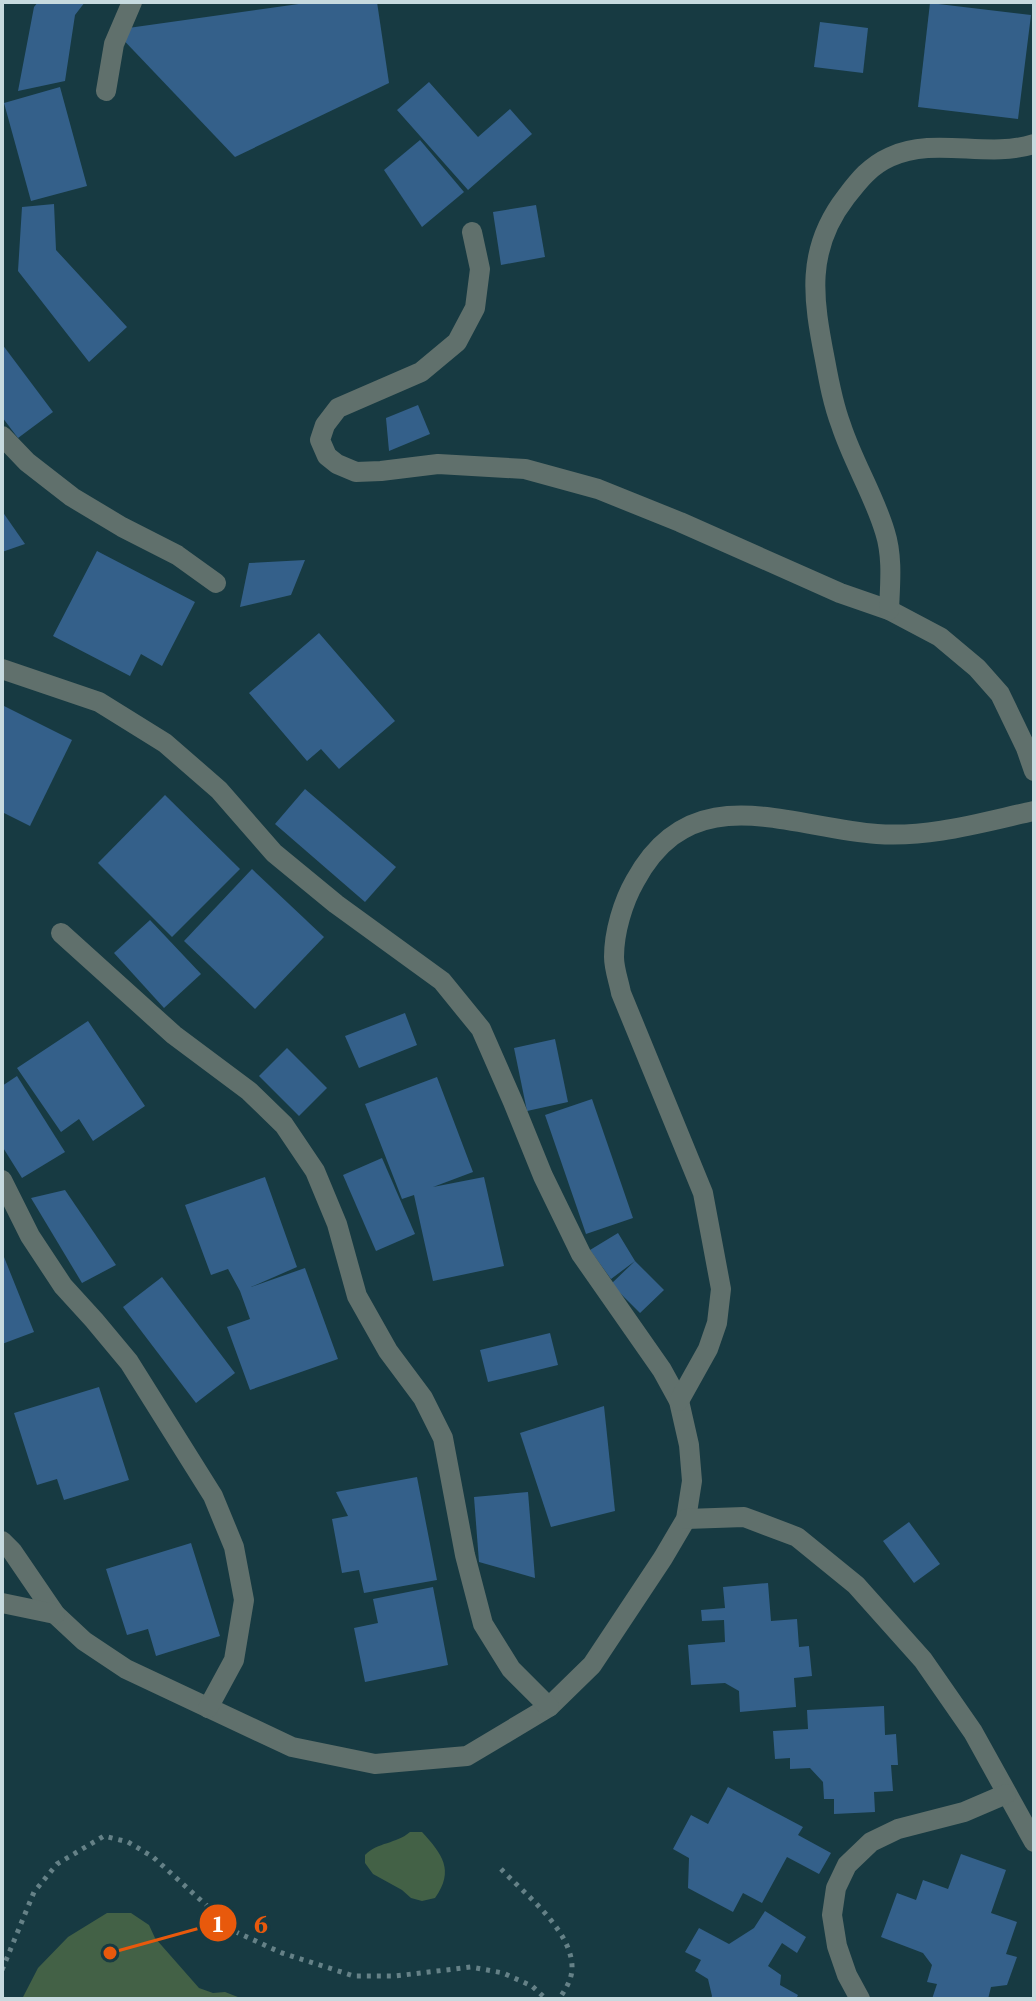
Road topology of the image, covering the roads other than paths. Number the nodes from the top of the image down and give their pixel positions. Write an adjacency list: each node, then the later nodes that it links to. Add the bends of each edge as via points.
1 (132, 2): 2 (street, via 114,44)
2 (106, 91)
3 (1034, 144): 7 (street, via 909,149 887,158 866,172 836,210 822,239 815,266 817,316 841,425 886,535)
4 (472, 232): 7 (street, via 480,269 475,308 457,342 421,372 338,408 320,440 327,456 356,472 438,464 525,469 598,489)
5 (2, 436): 6 (street, via 72,497 177,555)
6 (216, 583)
7 (889, 610): 9 (street, via 940,637 977,668 1000,694)
8 (2, 669): 13 (street, via 99,702 165,743 219,790 274,853 442,981 481,1029 581,1254)
9 (1034, 771)
10 (1034, 811): 13 (street, via 940,832 878,834 784,818 727,816 701,820 674,834 645,862 618,925 614,959 621,993 703,1193 721,1289 708,1349)
11 (61, 933): 18 (street, via 174,1035 249,1091 284,1125 315,1171 357,1296 443,1438 483,1624 511,1669)
12 (2, 1180): 19 (street, via 63,1286 129,1362 213,1496 234,1547 244,1600 234,1660)
13 (679, 1401): 14 (street, via 692,1481)
14 (686, 1519): 18 (street, via 592,1665); 20 (street, via 744,1517 797,1537 856,1585 923,1660 973,1732)
15 (2, 1541): 17 (street)
16 (2, 1603): 17 (street)
17 (55, 1614): 19 (street, via 126,1669)
18 (549, 1707): 19 (street, via 467,1756 375,1764 292,1747)
19 (208, 1708)
20 (1006, 1794): 21 (street); 22 (street, via 964,1812 898,1829 871,1842 847,1865 832,1915 837,1946)
21 (1034, 1842)
22 (860, 1999)

